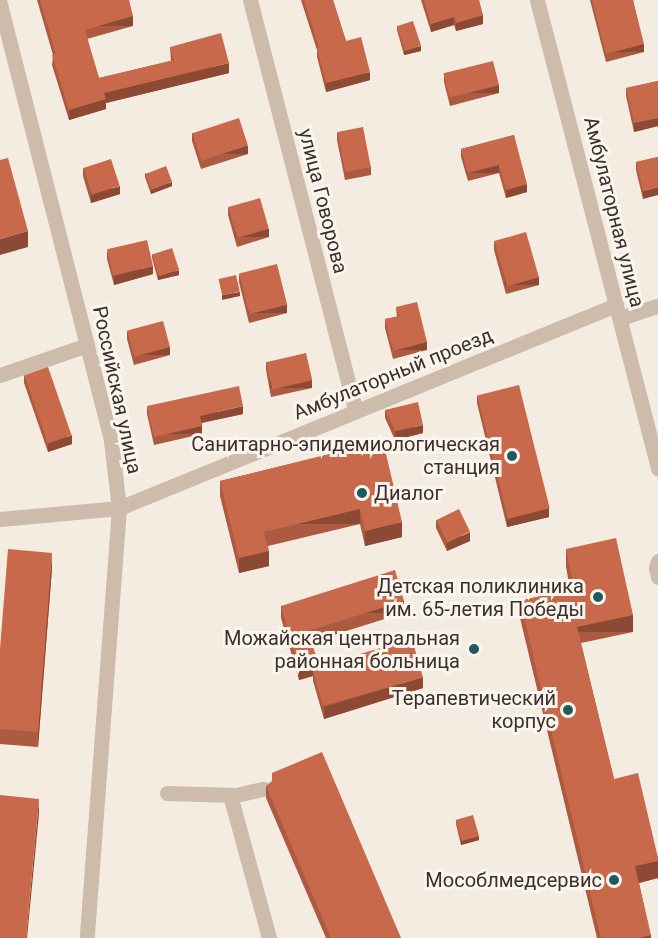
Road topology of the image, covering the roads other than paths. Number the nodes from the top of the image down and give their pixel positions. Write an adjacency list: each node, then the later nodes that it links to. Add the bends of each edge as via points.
1 (250, 0): 8 (street, улица Говорова)
2 (537, 0): 5 (street, Амбулаторная улица)
3 (0, 4): 6 (street, Российская улица)
4 (658, 306): 5 (street, Амбулаторный проезд)
5 (618, 312): 8 (street, Амбулаторный проезд); 9 (street, Амбулаторная улица)
6 (87, 345): 7 (street); 10 (street, Российская улица, via 111,441)
7 (0, 375)
8 (356, 412): 10 (street, Амбулаторный проезд)
9 (658, 470)
10 (119, 508): 11 (street, Амбулаторный проезд); 17 (street, Российская улица)
11 (0, 519)
12 (658, 561): 13 (street)
13 (658, 577)
14 (263, 789): 16 (street)
15 (167, 793): 16 (street)
16 (230, 795): 18 (street)
17 (87, 938)
18 (269, 938)

